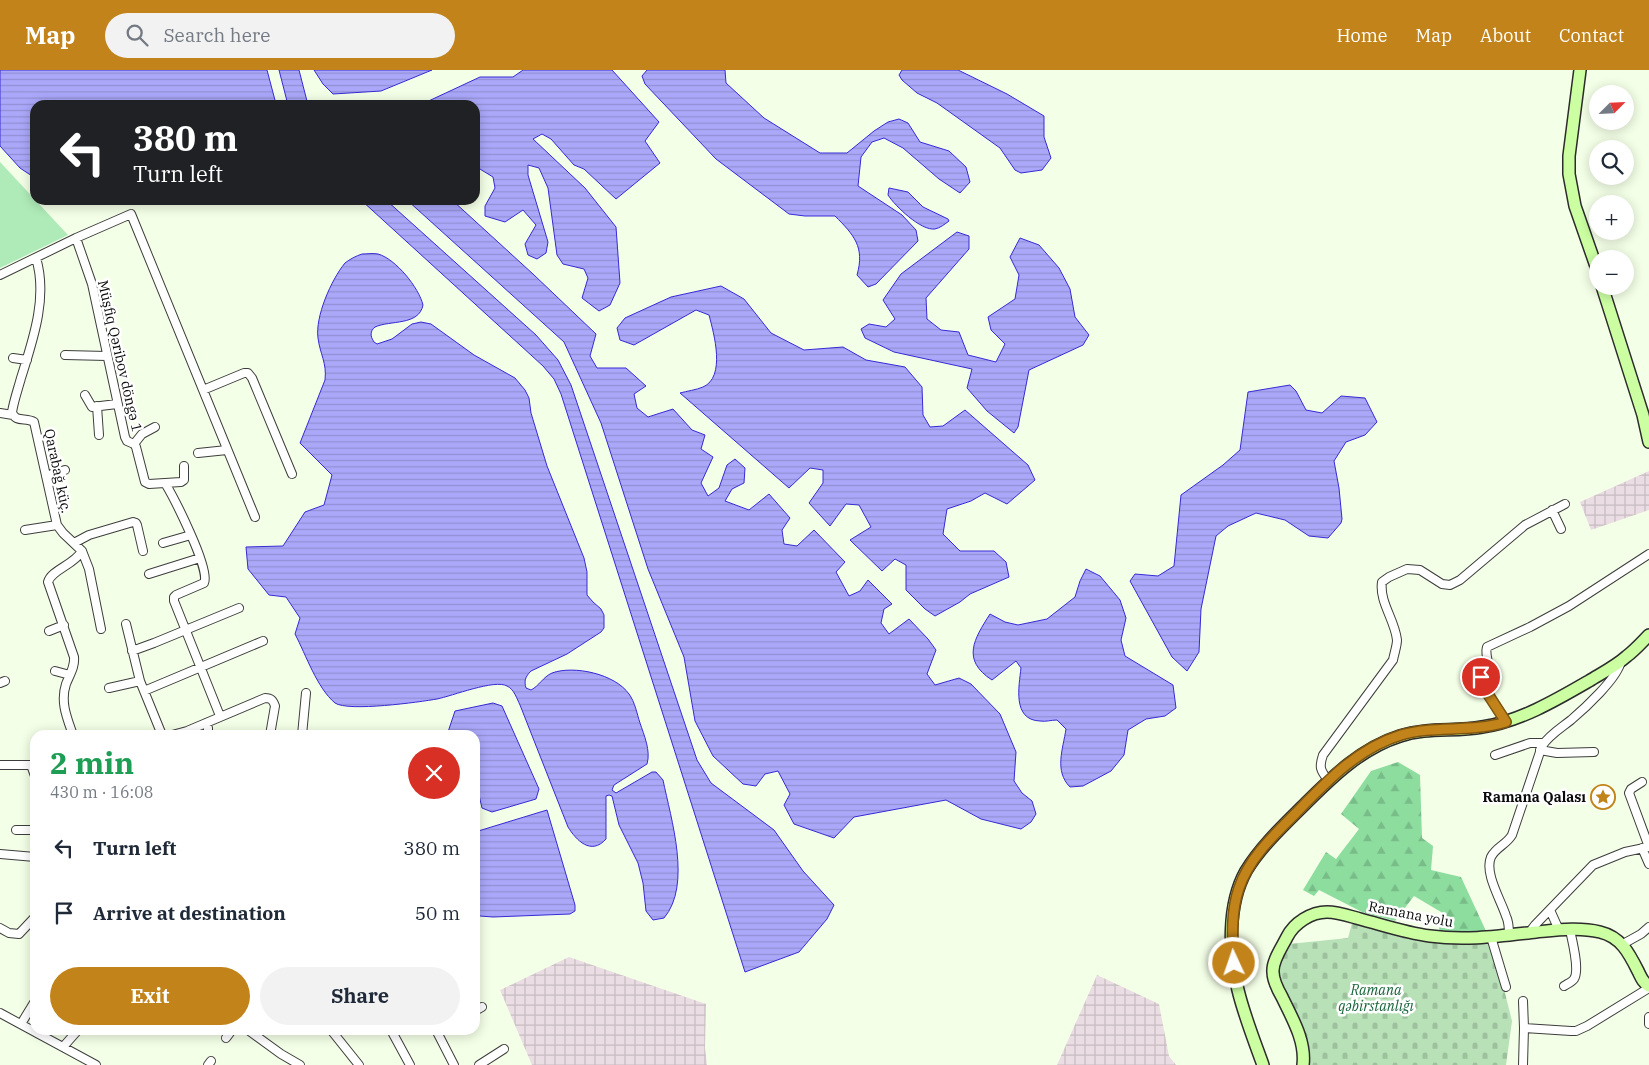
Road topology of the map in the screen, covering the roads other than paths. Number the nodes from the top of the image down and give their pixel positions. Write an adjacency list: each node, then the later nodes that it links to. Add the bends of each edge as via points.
1 (1580, 70): 3 (street, via 1568,174)
2 (76, 238): 4 (street); 8 (street, Müşfiq Qəribov döngə 1, via 92,284); 11 (street, via 131,214)
3 (1590, 250)
4 (36, 258): 5 (street); 10 (street, via 41,285)
5 (0, 275)
6 (1605, 295): 19 (street)
7 (65, 355): 8 (street)
8 (107, 356): 13 (street, Müşfiq Qəribov döngə 1)
9 (13, 358): 10 (street)
10 (27, 360): 16 (street)
11 (203, 390): 21 (street); 25 (street, via 248,373)
12 (85, 395): 14 (street, via 92,407)
13 (117, 404): 14 (street); 20 (street, Müşfiq Qəribov döngə 1, via 127,441)
14 (97, 406): 18 (street)
15 (0, 413): 16 (street)
16 (13, 415): 26 (street, Qarabağ küç., via 17,419 34,422)
17 (155, 427): 20 (street, via 142,434)
18 (99, 435)
19 (1649, 442)
20 (134, 444): 27 (street, Müşfiq Qəribov döngə 1, via 145,482)
21 (227, 450): 22 (street); 30 (street)
22 (198, 453)
23 (184, 466): 27 (street, via 184,480)
24 (65, 470): 26 (street)
25 (292, 474)
26 (46, 476): 31 (street, Qarabağ küç.)
27 (166, 483): 34 (street)
28 (1565, 504): 29 (street)
29 (1552, 510): 32 (street); 73 (street, via 1525,525 1450,585 1442,584 1420,570 1407,569 1382,582 1381,591 1397,642 1393,660 1323,755 1321,770)
30 (255, 517)
31 (57, 526): 33 (street); 35 (street, Qarabağ küç.)
32 (1561, 529)
33 (25, 530)
34 (190, 535): 36 (street); 40 (street)
35 (74, 543): 37 (street, Qarabağ küç.); 38 (street, via 89,535 133,522 137,525)
36 (163, 543)
37 (82, 551): 44 (street, via 70,564 52,574 48,582); 45 (street, via 88,564)
38 (142, 551)
39 (1649, 554): 60 (street, via 1569,606 1487,647 1487,669 1480,680)
40 (200, 558): 41 (street); 47 (street, via 206,581 174,598)
41 (149, 574)
42 (239, 608): 47 (street)
43 (126, 624): 50 (street)
44 (64, 625): 46 (street); 54 (street, via 75,664)
45 (101, 629)
46 (49, 631)
47 (185, 631): 50 (street); 52 (street)
48 (1649, 635): 51 (street)
49 (263, 641): 52 (street)
50 (132, 651): 55 (street)
51 (1621, 661): 60 (street, via 1569,692); 68 (street, via 1615,676)
52 (200, 668): 57 (street); 59 (street)
53 (55, 671): 54 (street)
54 (70, 675): 62 (street, via 65,688 64,708)
55 (140, 681): 56 (street); 57 (street)
56 (109, 688)
57 (144, 691): 63 (street)
58 (306, 693): 67 (street)
59 (220, 716): 61 (street); 66 (street, via 270,698 275,706)
60 (1506, 722): 73 (street, via 1398,736 1358,757)
61 (206, 723): 64 (street); 65 (street)
62 (71, 730)
63 (160, 730)
64 (189, 730)
65 (208, 730)
66 (271, 730)
67 (302, 730)
68 (1542, 746): 69 (street, via 1556,753); 70 (street, via 1530,743); 87 (street, via 1512,835 1495,851 1490,862 1489,871 1507,917)
69 (1594, 752)
70 (1495, 755)
71 (0, 764): 72 (street)
72 (30, 764)
73 (1328, 780): 117 (street, via 1258,854 1246,872 1234,908 1235,975 1242,1007)
74 (1642, 782): 77 (street, via 1629,794)
75 (16, 830): 76 (street)
76 (30, 830)
77 (1647, 847): 80 (street); 81 (street, via 1593,865)
78 (0, 854): 79 (street)
79 (30, 857)
80 (1649, 864)
81 (1550, 910): 85 (street); 86 (street)
82 (30, 922): 84 (street, via 19,934)
83 (1649, 927): 89 (street)
84 (0, 928)
85 (1564, 930): 86 (street, Ramana yolu); 89 (street, Ramana yolu, via 1600,932); 91 (street, via 1575,960 1576,973 1574,979)
86 (1531, 933): 87 (street, Ramana yolu)
87 (1509, 935): 88 (street, Ramana yolu)
88 (1491, 937): 90 (street); 118 (street, Ramana yolu, via 1459,939 1428,936 1333,912 1316,913 1301,921 1288,935 1273,973 1300,1039)
89 (1623, 944): 92 (street)
90 (1506, 986)
91 (1564, 986)
92 (1649, 987): 99 (street, via 1576,1031)
93 (1523, 1001): 99 (street)
94 (30, 1009): 97 (street)
95 (0, 1013): 97 (street)
96 (1649, 1017): 98 (street)
97 (21, 1024): 100 (street)
98 (1649, 1024)
99 (1524, 1028): 119 (street)
100 (30, 1029)
101 (41, 1035): 109 (street)
102 (74, 1035): 109 (street)
103 (228, 1035): 108 (street)
104 (255, 1035): 112 (street)
105 (335, 1035): 113 (street)
106 (394, 1035): 114 (street)
107 (440, 1035): 115 (street)
108 (226, 1038)
109 (63, 1047): 111 (street)
110 (504, 1049): 116 (street)
111 (96, 1065)
112 (300, 1065)
113 (359, 1065)
114 (410, 1065)
115 (454, 1065)
116 (479, 1065)
117 (1263, 1065)
118 (1303, 1065)
119 (1523, 1065)

